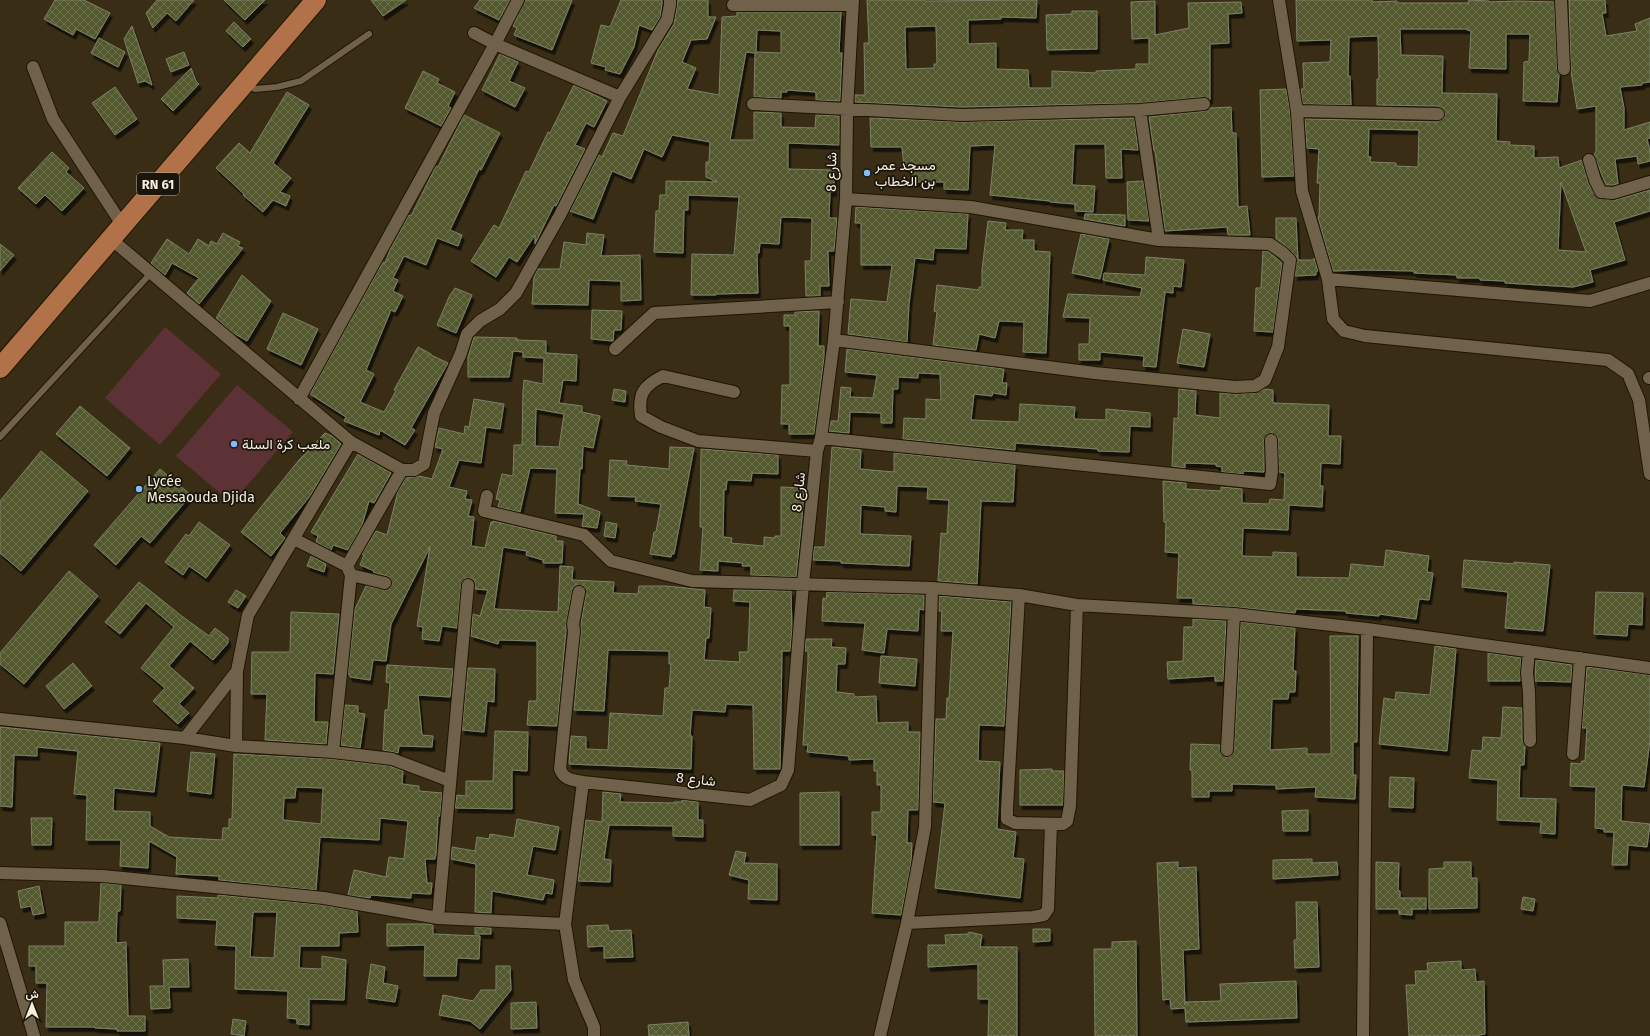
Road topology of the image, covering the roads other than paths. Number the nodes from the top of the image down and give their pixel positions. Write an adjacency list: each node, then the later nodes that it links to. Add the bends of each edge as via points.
1 (316, 0): 13 (main road, RN 61)
2 (518, 0): 10 (street)
3 (670, 0): 14 (street, via 667,20)
4 (1279, 0): 19 (street)
5 (1561, 0): 12 (street)
6 (853, 3): 7 (street); 17 (street, شارع 8)
7 (733, 5)
8 (474, 33): 10 (street)
9 (369, 34): 13 (lane, via 301,81 255,89)
10 (495, 44): 14 (street); 34 (street)
11 (33, 67): 24 (street, via 53,119)
12 (1564, 69)
13 (245, 82): 24 (main road, RN 61)
14 (620, 97): 40 (street, via 560,215 516,294 467,334 434,413 424,464 414,470)
15 (753, 104): 17 (street)
16 (1204, 104): 18 (street)
17 (847, 110): 18 (street, via 962,115); 23 (street, شارع 8)
18 (1140, 110): 25 (street)
19 (1297, 110): 20 (street); 27 (street, via 1302,191)
20 (1438, 114)
21 (1589, 160): 22 (street, via 1600,192 1613,193)
22 (1650, 182)
23 (846, 199): 25 (street, via 972,207); 29 (street, شارع 8)
24 (117, 232): 26 (street); 32 (main road, RN 61)
25 (1159, 240): 30 (street, via 1270,244 1290,260 1278,347 1265,380 1254,386 1227,386 1095,373)
26 (152, 273): 34 (street); 35 (lane)
27 (1328, 279): 28 (street, via 1590,300); 41 (street, via 1333,319 1344,331 1365,336 1608,360 1628,374 1639,400)
28 (1650, 283)
29 (838, 302): 30 (street, شارع 8); 31 (street, via 654,313)
30 (834, 340): 36 (street, شارع 8)
31 (615, 349)
32 (0, 368)
33 (734, 392): 39 (street, via 663,376 654,380 642,393 639,402 641,416 661,427 698,441)
34 (300, 399): 38 (street)
35 (0, 437)
36 (821, 438): 37 (street, via 1270,484); 39 (street, شارع 8)
37 (1271, 440)
38 (351, 442): 40 (street); 43 (street)
39 (818, 451): 46 (street, شارع 8)
40 (402, 470): 44 (street)
41 (1650, 474)
42 (486, 496): 46 (street, via 484,511 584,535 611,561 692,581)
43 (294, 538): 44 (street); 57 (street, via 248,615)
44 (349, 571): 45 (street); 63 (street)
45 (385, 583)
46 (803, 584): 48 (street); 66 (street, شارع 8, via 788,770 781,785 750,800)
47 (468, 585): 65 (street)
48 (932, 588): 50 (street); 71 (street, via 925,827)
49 (579, 592): 66 (street, شارع 8, via 572,624 574,632 560,769 562,775 568,779)
50 (1019, 595): 51 (street); 67 (street, via 1008,819 1015,823)
51 (1077, 605): 52 (street); 67 (street, via 1070,806 1068,821 1063,824)
52 (1234, 614): 53 (street); 62 (street)
53 (1367, 629): 54 (street); 76 (street)
54 (1529, 651): 55 (street); 60 (street, via 1527,674)
55 (1580, 658): 56 (street); 64 (street)
56 (1650, 668)
57 (237, 671): 59 (street); 61 (street)
58 (0, 719): 59 (street)
59 (185, 738): 61 (street)
60 (1530, 741)
61 (236, 746): 63 (street)
62 (1227, 750)
63 (334, 752): 65 (street, via 392,759)
64 (1573, 754)
65 (450, 781): 69 (street)
66 (583, 782): 72 (street)
67 (1051, 824): 71 (street, via 1048,909 1044,915)
68 (0, 873): 69 (street, via 103,876 324,898)
69 (438, 918): 72 (street)
70 (0, 923): 73 (street)
71 (907, 923): 75 (street)
72 (566, 924): 74 (street, via 574,980 594,1027)
73 (34, 1036)
74 (594, 1036)
75 (880, 1036)
76 (1363, 1036)

